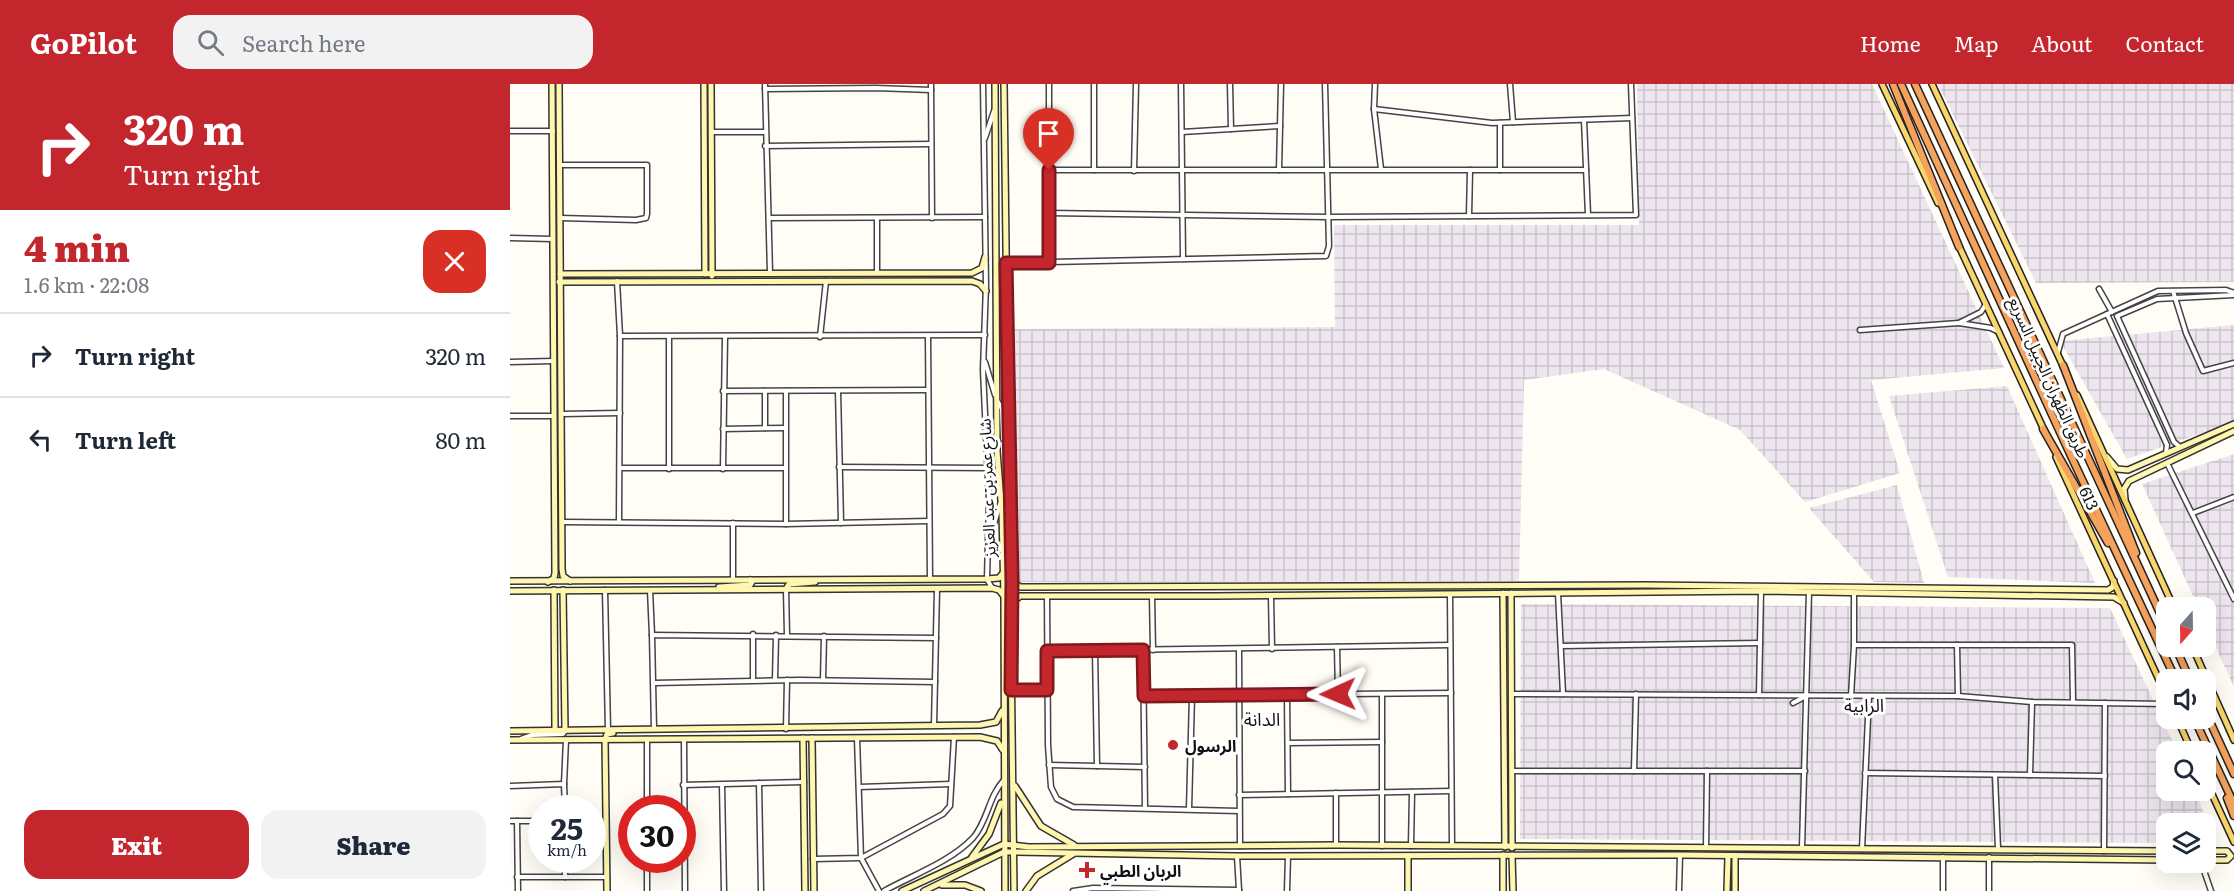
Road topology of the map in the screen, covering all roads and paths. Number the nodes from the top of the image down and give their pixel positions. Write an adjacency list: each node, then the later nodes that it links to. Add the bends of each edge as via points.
1 (552, 84): 36 (street)
2 (560, 84): 43 (street)
3 (704, 84): 72 (street)
4 (711, 84): 37 (street)
5 (931, 84): 26 (street)
6 (983, 84): 40 (street)
7 (995, 84): 27 (street, شارع عمر بن عبد العزيز)
8 (1004, 84): 70 (street, شارع عمر بن عبد العزيز)
9 (1049, 84): 46 (street)
10 (1094, 84): 47 (street)
11 (1136, 84): 52 (street)
12 (1181, 84): 39 (street)
13 (1230, 84): 34 (street)
14 (1281, 84): 33 (street)
15 (1324, 84): 44 (street)
16 (1375, 84): 28 (street)
17 (1510, 84): 31 (street)
18 (1631, 84): 29 (street)
19 (1882, 84): 66 (main road, 613)
20 (1893, 84): 66 (highway)
21 (1901, 84): 169 (highway, طريق الظهران الجبيل السريع / 613)
22 (1915, 84): 186 (highway, طريق الظهران الجبيل السريع / 613)
23 (1932, 84): 99 (main road)
24 (765, 86): 25 (street); 38 (street)
25 (876, 86): 26 (street)
26 (931, 90): 41 (street)
27 (995, 108): 40 (street); 110 (street, شارع عمر بن عبد العزيز)
28 (1374, 109): 32 (street); 45 (street)
29 (1632, 118): 30 (street); 55 (street, via 1636,215)
30 (1584, 120): 31 (street); 51 (street)
31 (1513, 122): 32 (street)
32 (1500, 123): 50 (street)
33 (1280, 126): 34 (street); 48 (street)
34 (1231, 129): 39 (street)
35 (510, 131): 36 (street)
36 (552, 131): 65 (street)
37 (712, 132): 38 (street); 73 (street)
38 (764, 132): 42 (street)
39 (1182, 132): 53 (street)
40 (984, 140): 58 (street)
41 (931, 144): 42 (street); 63 (street)
42 (765, 146): 61 (street)
43 (560, 165): 60 (street); 60 (street, via 647,165 647,214 646,218 636,220)
44 (1326, 169): 45 (street); 48 (street); 59 (street)
45 (1381, 169): 49 (street)
46 (1049, 170): 47 (street); 54 (street)
47 (1094, 170): 52 (street)
48 (1279, 170): 53 (street)
49 (1470, 170): 50 (street); 57 (street)
50 (1500, 170): 51 (street)
51 (1586, 170): 55 (street)
52 (1134, 171): 53 (street)
53 (1182, 171): 56 (street)
54 (1049, 213): 56 (street); 71 (street)
55 (1588, 215): 57 (street)
56 (1183, 216): 59 (street); 69 (street)
57 (1469, 216): 59 (street)
58 (985, 217): 63 (street); 68 (street)
59 (1328, 217): 69 (street, via 1329,246 1323,257)
60 (560, 218): 77 (street)
61 (770, 218): 62 (street); 74 (street)
62 (878, 218): 63 (street); 75 (street)
63 (932, 218)
64 (510, 238): 65 (street)
65 (553, 239): 67 (street)
66 (1959, 247): 87 (main road, 613)
67 (553, 250): 82 (street, via 557,280); 101 (street)
68 (986, 257): 76 (street, via 982,268); 84 (street)
69 (1183, 258): 71 (street)
70 (1006, 263): 71 (street); 123 (street, شارع عمر بن عبد العزيز)
71 (1049, 263)
72 (705, 273): 73 (street); 77 (street); 78 (street)
73 (713, 273): 74 (street); 78 (street)
74 (770, 273): 75 (street)
75 (877, 273): 76 (street)
76 (972, 273): 81 (street)
77 (560, 274): 82 (street)
78 (710, 280): 79 (street); 80 (street)
79 (826, 280): 81 (street); 97 (street)
80 (617, 281): 82 (street); 93 (street)
81 (972, 281): 84 (street)
82 (561, 282): 114 (street)
83 (2099, 289): 89 (street)
84 (986, 291): 92 (street)
85 (2173, 291): 86 (street, via 2226,290); 88 (street); 89 (street, via 2158,291)
86 (2234, 294): 88 (street)
87 (1984, 297): 90 (street, via 1981,312); 94 (main road, 613)
88 (2177, 298): 89 (street, via 2157,299); 103 (street, via 2186,333 2203,371)
89 (2113, 313): 99 (street, via 2063,334); 111 (street); 112 (street)
90 (1959, 323): 91 (street); 94 (street, via 1991,328)
91 (1860, 330)
92 (985, 335): 98 (street); 100 (street)
93 (620, 336): 95 (street); 113 (street)
94 (2002, 336): 121 (main road, 613)
95 (669, 337): 96 (street); 133 (street)
96 (725, 337): 97 (street); 106 (street)
97 (820, 337): 98 (street)
98 (928, 337): 105 (street)
99 (2058, 353): 104 (main road)
100 (984, 355): 110 (street); 132 (street)
101 (554, 361): 102 (street); 116 (street)
102 (510, 362)
103 (2234, 363)
104 (2063, 365): 126 (main road); 183 (highway)
105 (927, 390): 109 (street); 128 (street)
106 (723, 391): 107 (street); 120 (street)
107 (765, 391): 108 (street); 118 (street)
108 (786, 391): 109 (street); 119 (street)
109 (838, 391): 131 (street)
110 (997, 399): 123 (street, via 1002,409 1003,439); 136 (street, شارع عمر بن عبد العزيز)
111 (2149, 405): 112 (street); 125 (street, via 2168,445)
112 (2160, 411): 124 (street)
113 (620, 413): 114 (street); 129 (street)
114 (562, 414): 140 (street)
115 (510, 416): 116 (street)
116 (554, 416): 146 (street)
117 (2234, 424): 124 (street)
118 (765, 428): 119 (street); 120 (street)
119 (785, 428): 130 (street)
120 (723, 429): 134 (street)
121 (2043, 429): 154 (main road, 613); 169 (highway)
122 (2234, 431): 127 (street)
123 (1010, 441): 157 (street, شارع عمر بن عبد العزيز)
124 (2180, 447): 125 (street)
125 (2166, 453): 126 (street, via 2122,471)
126 (2106, 457): 137 (main road)
127 (2167, 463): 137 (street, via 2129,481 2124,489); 138 (street)
128 (927, 467): 131 (street); 132 (street); 139 (street)
129 (620, 468): 133 (street); 141 (street)
130 (784, 468): 134 (street); 144 (street)
131 (839, 468): 143 (street)
132 (988, 468): 145 (street)
133 (669, 469): 134 (street)
134 (723, 469)
135 (2234, 497): 138 (street)
136 (1001, 501): 145 (street); 148 (street, شارع عمر بن عبد العزيز)
137 (2125, 501): 181 (main road)
138 (2193, 513): 182 (street)
139 (929, 521): 143 (street); 149 (street)
140 (562, 522): 141 (street); 147 (street)
141 (619, 522): 142 (street)
142 (733, 523): 144 (street); 151 (street)
143 (841, 523): 144 (street)
144 (786, 524)
145 (988, 542): 150 (street)
146 (555, 568): 147 (street, via 558,573); 158 (street, via 554,578)
147 (562, 569): 156 (street, via 563,576)
148 (1003, 571): 150 (street, via 999,578); 180 (street, شارع عمر بن عبد العزيز)
149 (930, 579): 150 (street); 153 (street)
150 (987, 579): 161 (street)
151 (733, 580): 152 (street); 156 (street)
152 (750, 580): 153 (street); 162 (street, via 750,585)
153 (828, 580): 163 (street, via 789,584)
154 (2114, 580): 159 (street, via 2108,590); 185 (main road, 613)
155 (510, 581): 158 (street)
156 (570, 581): 158 (street)
157 (1012, 581): 160 (street, via 1020,587); 184 (street, شارع عمر بن عبد العزيز)
158 (548, 582)
159 (1504, 586): 160 (street); 174 (street)
160 (1078, 587): 177 (street, via 1050,591)
161 (992, 588): 164 (street); 180 (street)
162 (712, 589): 163 (street); 168 (street)
163 (786, 589): 164 (street); 191 (street)
164 (937, 589): 193 (street)
165 (554, 590): 166 (street); 170 (street); 195 (street)
166 (563, 590): 167 (street); 187 (street)
167 (605, 590): 168 (street); 245 (street)
168 (650, 590): 189 (street)
169 (2135, 590): 208 (highway, طريق الظهران الجبيل السريع / 613)
170 (510, 591)
171 (1761, 591): 172 (street); 173 (street); 194 (street)
172 (1558, 592): 174 (street); 199 (street)
173 (1809, 592): 175 (street); 229 (street)
174 (1507, 593): 176 (street); 221 (street); 315 (street)
175 (1854, 593): 185 (street, via 2114,597); 197 (street)
176 (1450, 594): 179 (street); 196 (street)
177 (1047, 596): 178 (street); 184 (street, via 1017,596); 206 (street)
178 (1152, 596): 179 (street); 204 (street)
179 (1271, 596): 201 (street)
180 (1004, 597): 238 (street, شارع عمر بن عبد العزيز)
181 (2169, 597)
182 (2234, 599)
183 (2156, 600)
184 (1012, 603): 216 (street, شارع عمر بن عبد العزيز)
185 (2124, 604): 209 (main road, 613)
186 (2156, 604)
187 (564, 633): 195 (street); 244 (street)
188 (753, 634): 189 (street); 190 (street); 210 (street)
189 (652, 635): 215 (street)
190 (776, 635): 191 (street); 211 (street)
191 (787, 635): 192 (street)
192 (824, 636): 193 (street); 213 (street)
193 (936, 638): 214 (street)
194 (1760, 643): 199 (street); 226 (street)
195 (555, 645): 243 (street)
196 (1450, 645): 200 (street); 218 (street)
197 (1854, 645): 198 (street); 230 (street)
198 (1957, 645): 232 (street); 234 (street, via 2072,645)
199 (1561, 646): 222 (street)
200 (1337, 647): 201 (street); 219 (street)
201 (1272, 649): 205 (street)
202 (1095, 650): 203 (street); 206 (street); 265 (street)
203 (1143, 650): 204 (street); 227 (street)
204 (1153, 650): 205 (street)
205 (1239, 650): 224 (street)
206 (1047, 651): 217 (street)
207 (2197, 657): 260 (main road)
208 (2171, 669)
209 (2156, 673)
210 (753, 680): 211 (street); 215 (street)
211 (775, 680): 212 (street)
212 (787, 680): 213 (street); 241 (street)
213 (823, 680): 214 (street)
214 (935, 682): 240 (street)
215 (654, 683): 247 (street)
216 (1011, 690): 217 (street); 283 (street, شارع عمر بن عبد العزيز)
217 (1047, 690): 264 (street)
218 (1451, 693): 220 (street); 289 (street)
219 (1338, 694): 220 (street); 225 (street)
220 (1382, 694): 261 (street)
221 (1512, 694): 222 (street); 269 (street)
222 (1563, 694): 223 (street)
223 (1636, 694): 226 (street); 270 (street)
224 (1239, 695): 225 (street); 228 (street); 296 (street)
225 (1287, 695): 262 (street)
226 (1759, 695): 229 (street)
227 (1144, 696): 228 (street); 267 (street)
228 (1192, 696): 300 (street)
229 (1806, 696): 230 (street); 235 (street); 272 (street)
230 (1851, 696): 231 (street)
231 (1869, 696): 232 (street); 273 (street)
232 (1958, 696): 233 (street)
233 (2032, 702): 234 (street); 276 (street)
234 (2073, 702): 236 (street)
235 (1793, 703)
236 (2105, 703): 237 (street); 277 (street)
237 (2156, 704)
238 (1003, 710): 239 (street, via 996,722); 263 (street, شارع عمر بن عبد العزيز)
239 (988, 724): 240 (street); 253 (street)
240 (934, 725): 241 (street)
241 (786, 729): 247 (street)
242 (2213, 729): 274 (highway)
243 (555, 730): 244 (street); 248 (street)
244 (565, 730): 245 (street); 257 (street, via 563,734 532,735)
245 (608, 730): 246 (street)
246 (638, 730): 247 (street); 259 (street, via 610,733)
247 (654, 730)
248 (510, 731)
249 (954, 737): 252 (street); 253 (street); 282 (street)
250 (803, 738): 251 (street); 255 (street); 279 (street)
251 (812, 738): 252 (street); 340 (street)
252 (857, 738): 287 (street)
253 (988, 738): 263 (street, via 997,741)
254 (646, 739): 255 (street); 259 (street); 295 (street)
255 (684, 739): 284 (street)
256 (510, 740): 257 (street)
257 (517, 740): 258 (street)
258 (566, 740): 259 (street); 281 (street)
259 (605, 740): 348 (street)
260 (2234, 740)
261 (1382, 742): 262 (street); 290 (street)
262 (1288, 743): 293 (street)
263 (1003, 750): 278 (street, شارع عمر بن عبد العزيز)
264 (1049, 765): 265 (street); 299 (street, via 1050,787 1057,799 1073,807)
265 (1097, 766): 267 (street)
266 (2216, 766): 298 (highway)
267 (1145, 767): 299 (street)
268 (2216, 768): 302 (highway)
269 (1512, 771): 270 (street); 316 (street)
270 (1634, 771): 271 (street)
271 (1707, 771): 272 (street); 317 (street)
272 (1805, 771): 318 (street)
273 (1866, 773): 275 (street); 320 (street)
274 (2234, 774)
275 (1995, 775): 276 (street); 321 (street)
276 (2030, 775): 277 (street)
277 (2105, 776): 322 (street)
278 (1004, 780): 288 (street, شارع عمر بن عبد العزيز); 362 (street, via 991,797 974,836 956,852)
279 (804, 782): 280 (street); 359 (street)
280 (759, 783): 285 (street); 358 (street)
281 (564, 784): 286 (street); 294 (street)
282 (951, 784): 287 (street); 339 (street, via 950,806 943,814)
283 (1013, 784): 308 (street, شارع عمر بن عبد العزيز); 319 (street, via 1041,826)
284 (683, 785): 285 (street); 356 (street)
285 (722, 785): 357 (street)
286 (510, 786)
287 (859, 787): 339 (street)
288 (1004, 790): 307 (street, شارع عمر بن عبد العزيز); 341 (street, via 996,821)
289 (1451, 791): 291 (street); 314 (street)
290 (1382, 792): 291 (street); 292 (street); 312 (street)
291 (1413, 792): 313 (street)
292 (1336, 793): 293 (street); 309 (street)
293 (1288, 794): 296 (street)
294 (564, 795)
295 (647, 795)
296 (1239, 795): 301 (street)
297 (2215, 801): 306 (main road)
298 (2234, 804)
299 (1145, 808): 300 (street)
300 (1189, 810): 301 (street)
301 (1239, 811): 310 (street)
302 (2234, 816)
303 (510, 821): 304 (street)
304 (517, 821): 305 (street); 349 (street)
305 (528, 821)
306 (2234, 842)
307 (1004, 844): 308 (street); 325 (street, شارع عمر بن عبد العزيز); 341 (street)
308 (1013, 844): 319 (street); 326 (street, شارع عمر بن عبد العزيز)
309 (1336, 845): 310 (street); 311 (street)
310 (1240, 846): 319 (street)
311 (1365, 846): 312 (street); 328 (street, via 1367,850)
312 (1382, 846): 313 (street); 329 (street, via 1378,852)
313 (1411, 846): 314 (street)
314 (1452, 846): 315 (street)
315 (1505, 847): 316 (street)
316 (1512, 848): 317 (street)
317 (1706, 848): 318 (street)
318 (1802, 848): 320 (street)
319 (1077, 849): 326 (street); 333 (street); 368 (street, via 1037,876)
320 (1862, 849): 321 (street)
321 (1998, 849): 322 (street)
322 (2104, 851): 323 (street)
323 (2156, 851)
324 (2216, 851): 343 (street, via 2226,851 2231,856)
325 (1004, 852): 326 (street); 350 (street); 366 (street, شارع عمر بن عبد العزيز)
326 (1013, 852): 367 (street, شارع عمر بن عبد العزيز)
327 (1288, 855): 328 (street); 333 (street); 370 (street)
328 (1361, 855): 329 (street)
329 (1381, 855): 334 (street)
330 (1503, 855): 331 (street); 334 (street); 372 (street)
331 (1512, 855): 332 (street); 373 (street)
332 (1680, 855): 335 (street); 374 (street)
333 (1237, 856): 352 (street)
334 (1408, 856): 371 (street)
335 (1728, 856): 336 (street); 375 (street)
336 (1736, 856): 337 (street); 376 (street)
337 (1943, 857): 338 (street); 377 (street)
338 (1989, 857): 342 (street); 378 (street)
339 (861, 858): 340 (street); 361 (street)
340 (813, 859): 360 (street)
341 (970, 860): 363 (street)
342 (2156, 860)
343 (2216, 860)
344 (565, 873): 347 (street)
345 (647, 873): 355 (street)
346 (2204, 873): 379 (street)
347 (565, 877): 348 (street); 349 (street)
348 (607, 877): 354 (street)
349 (517, 878): 353 (street)
350 (934, 886): 364 (street); 365 (street, via 952,884)
351 (1192, 890): 352 (street); 369 (street)
352 (1239, 890)
353 (518, 891)
354 (607, 891)
355 (647, 891)
356 (685, 891)
357 (724, 891)
358 (761, 891)
359 (805, 891)
360 (814, 891)
361 (879, 891)
362 (884, 891)
363 (902, 891)
364 (924, 891)
365 (981, 891)
366 (1005, 891)
367 (1014, 891)
368 (1026, 891)
369 (1073, 891)
370 (1287, 891)
371 (1408, 891)
372 (1503, 891)
373 (1513, 891)
374 (1679, 891)
375 (1727, 891)
376 (1735, 891)
377 (1943, 891)
378 (1989, 891)
379 (2211, 891)

